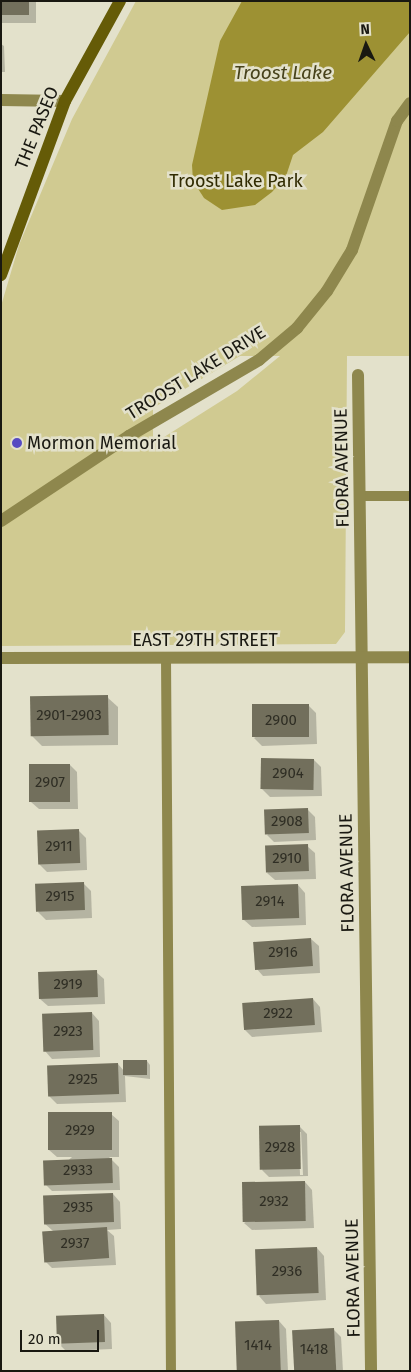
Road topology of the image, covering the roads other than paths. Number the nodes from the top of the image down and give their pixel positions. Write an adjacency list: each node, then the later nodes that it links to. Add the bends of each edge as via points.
1 (120, 1): 3 (main road, THE PASEO)
2 (1, 100): 3 (street)
3 (65, 101): 5 (main road, THE PASEO)
4 (410, 103): 9 (street, TROOST LAKE DRIVE, via 397,121 352,250 327,291 297,328 259,360 129,436)
5 (1, 275)
6 (358, 375): 7 (street, FLORA AVENUE)
7 (360, 496): 8 (lane); 13 (street, FLORA AVENUE)
8 (410, 496)
9 (1, 521)
10 (410, 657): 13 (street, EAST 29TH STREET)
11 (1, 658): 12 (street, EAST 29TH STREET)
12 (166, 658): 13 (street, EAST 29TH STREET); 14 (lane)
13 (362, 658): 15 (street, FLORA AVENUE)
14 (171, 1371)
15 (371, 1371)

